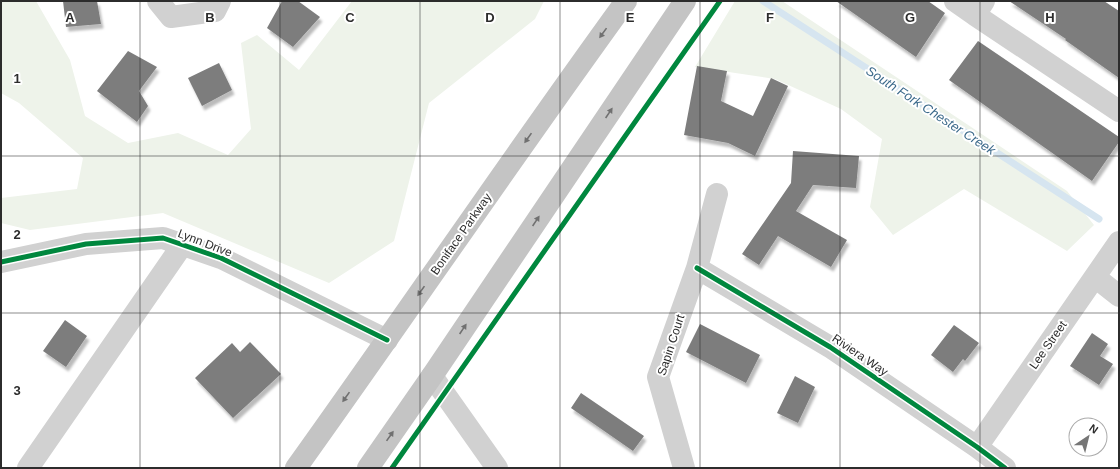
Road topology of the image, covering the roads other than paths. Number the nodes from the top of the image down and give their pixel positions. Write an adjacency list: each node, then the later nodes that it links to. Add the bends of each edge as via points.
1 (158, 1): 2 (street, via 171,17 215,11)
2 (220, 1)
3 (626, 1): 15 (main road, Boniface Parkway, one-way to 15)
4 (685, 1): 16 (main road, one-way to 4)
5 (955, 1): 6 (street)
6 (979, 8): 7 (street)
7 (1119, 111)
8 (717, 194): 12 (street, Sapin Court)
9 (1119, 242): 13 (street, Lee Street)
10 (183, 244): 11 (street, Lynn Drive, via 163,238 86,244); 15 (street, Lynn Drive, via 221,258); 18 (street)
11 (1, 262)
12 (697, 268): 17 (street, Riviera Way, via 830,347); 22 (street, Sapin Court, via 658,377)
13 (1095, 277): 14 (street); 17 (street, Lee Street)
14 (1119, 296)
15 (387, 340): 19 (main road, Boniface Parkway, one-way to 19)
16 (432, 376): 20 (main road, one-way to 16); 21 (street)
17 (978, 448): 23 (street, Riviera Way)
18 (28, 468)
19 (296, 468)
20 (368, 468)
21 (497, 468)
22 (684, 468)
23 (1005, 468)

